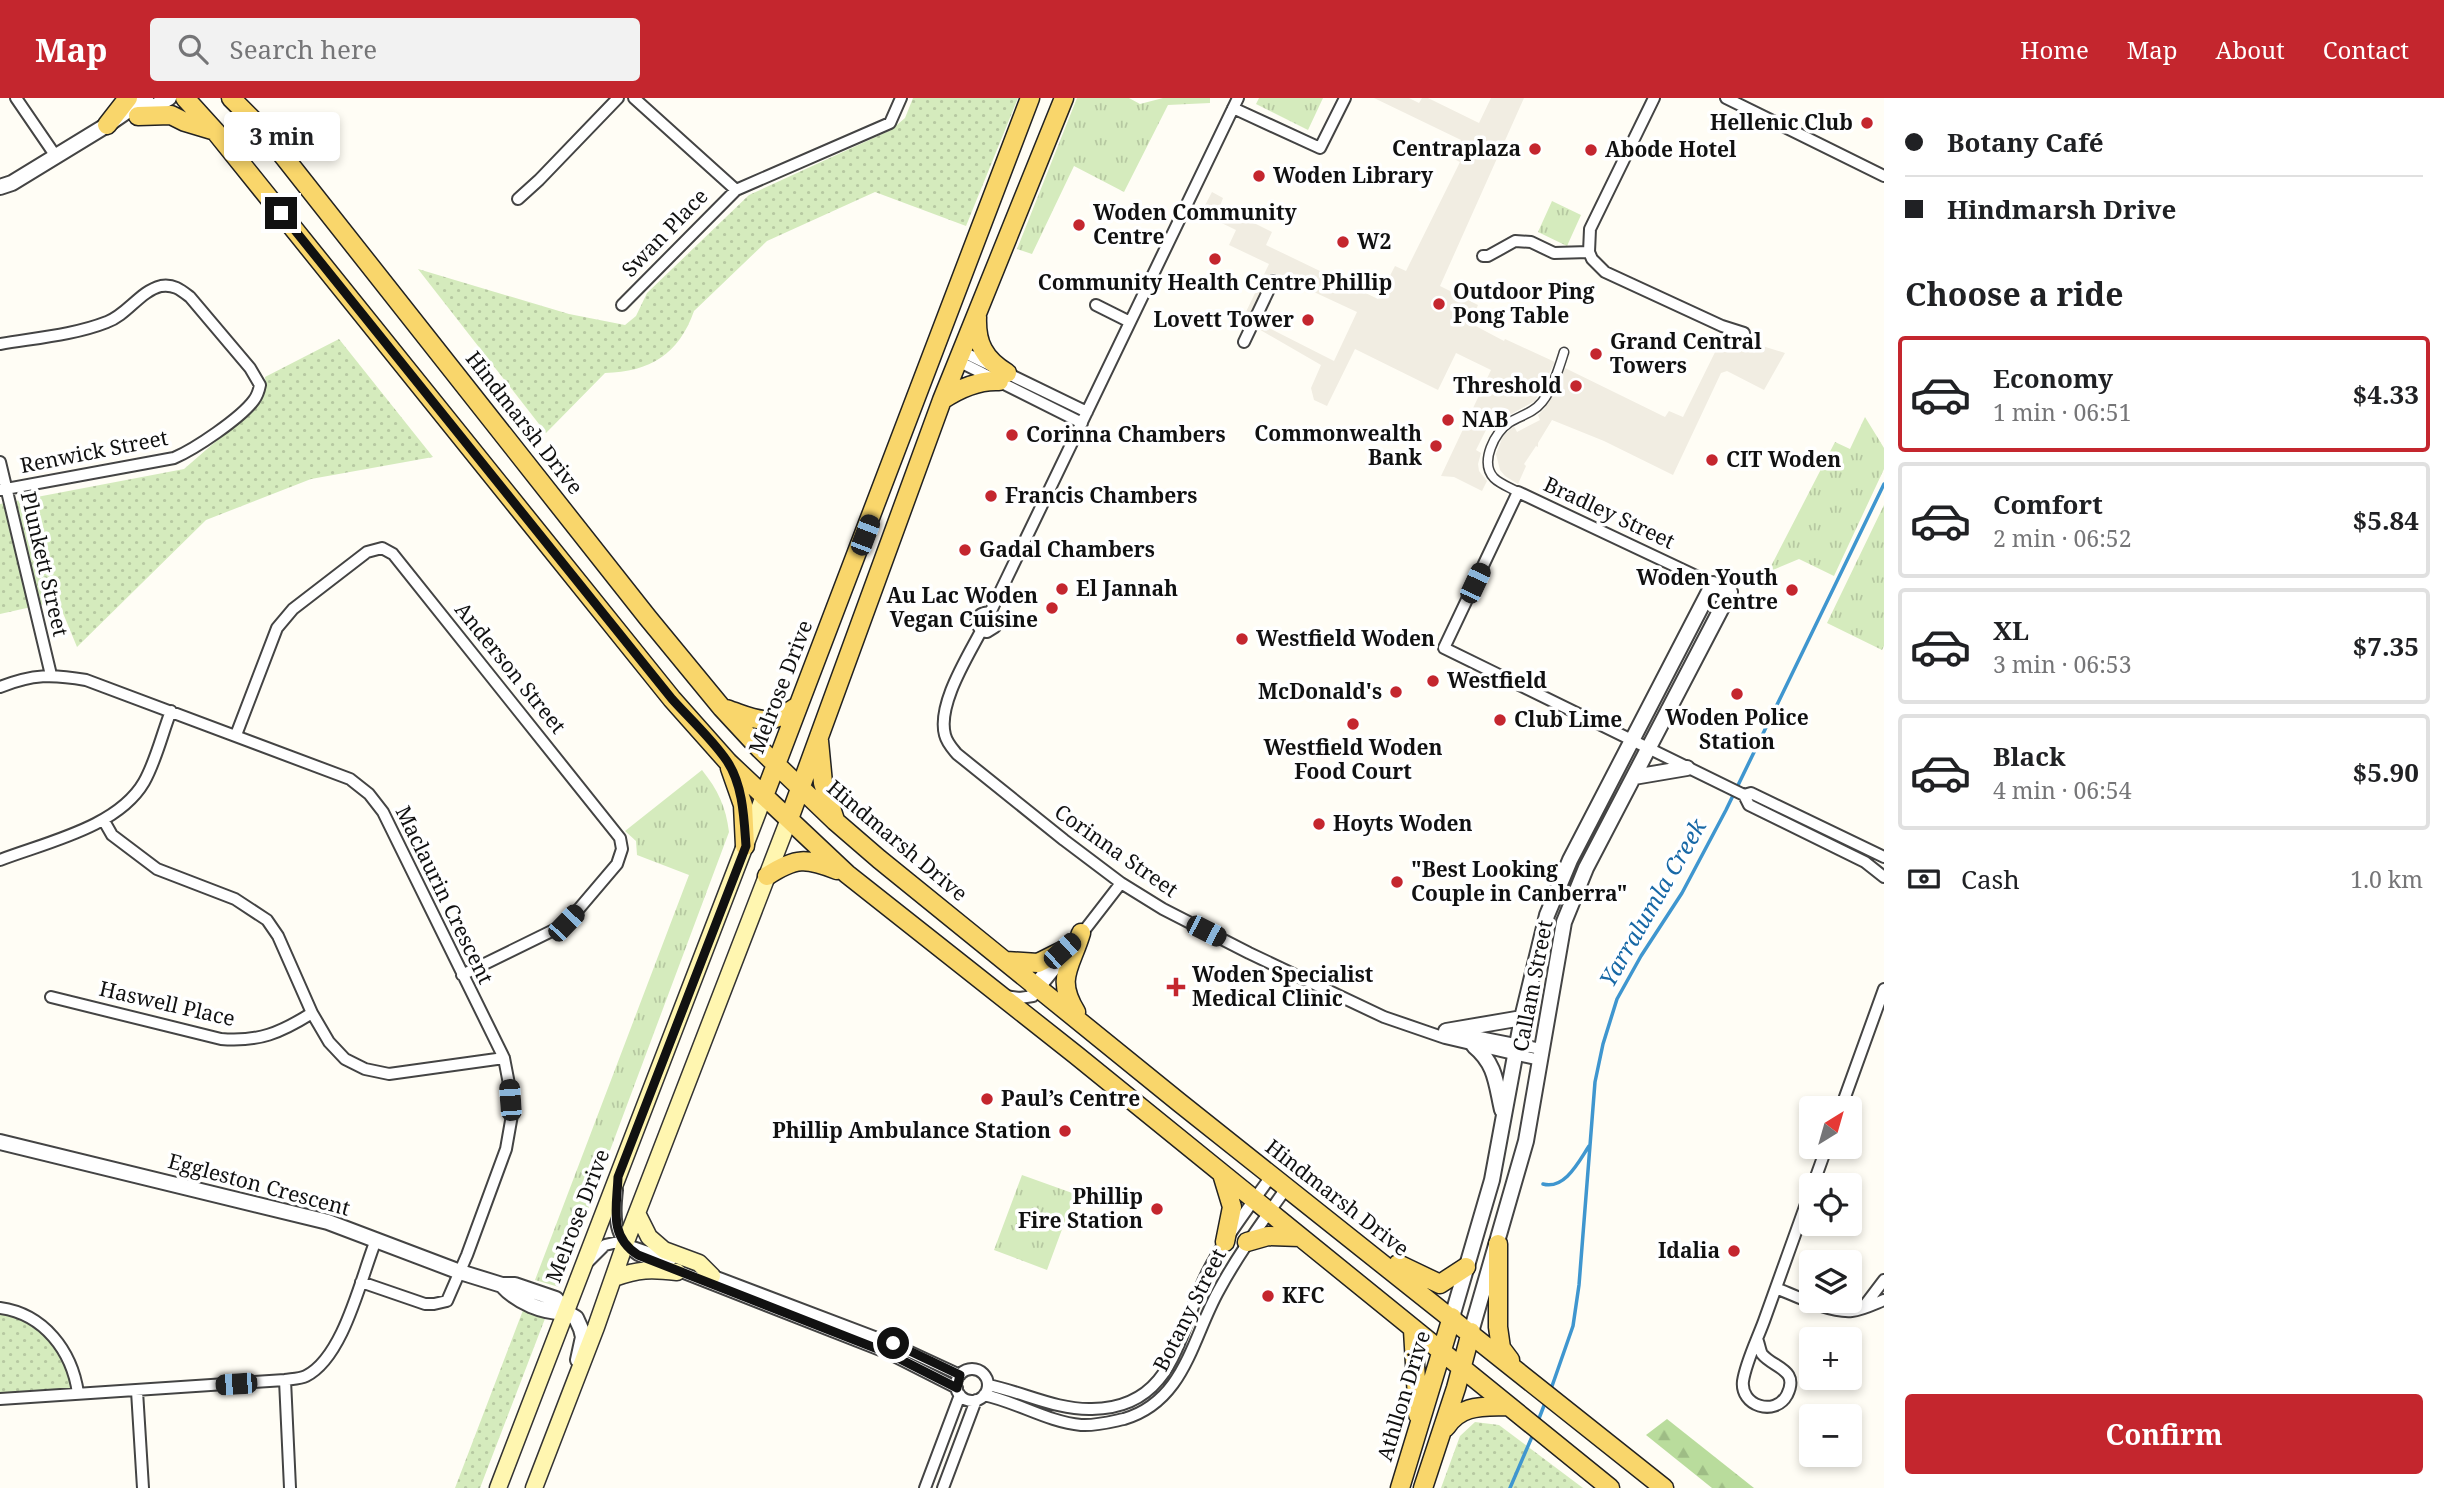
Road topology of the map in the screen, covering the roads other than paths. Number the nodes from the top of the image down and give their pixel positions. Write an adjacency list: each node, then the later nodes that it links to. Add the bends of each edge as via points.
1 (16, 98): 19 (street)
2 (128, 98): 17 (main road)
3 (146, 98): 17 (street)
4 (169, 98): 16 (street)
5 (185, 98): 18 (main road)
6 (231, 98): 50 (main road, Hindmarsh Drive, via 262,129)
7 (618, 98): 23 (street)
8 (634, 98): 22 (street)
9 (901, 98): 22 (street, via 890,124)
10 (1030, 98): 34 (main road, Melrose Drive)
11 (1654, 98): 24 (street, via 1590,229)
12 (1727, 98): 20 (street)
13 (1063, 100): 29 (main road)
14 (1236, 103): 15 (street, via 1320,148); 30 (street, Corinna Street)
15 (1342, 103)
16 (138, 116): 17 (street); 18 (main road, via 171,116)
17 (107, 125): 19 (street)
18 (215, 131): 56 (main road)
19 (55, 155): 21 (street)
20 (1884, 176)
21 (0, 187)
22 (736, 190): 28 (street, Swan Place)
23 (518, 198)
24 (1589, 251): 25 (street, via 1554,253 1531,242 1515,241); 31 (street, via 1605,272)
25 (1483, 256)
26 (1273, 281): 32 (street)
27 (1096, 304): 30 (street)
28 (622, 305)
29 (978, 310): 36 (main road); 37 (main road, via 977,333 984,354)
30 (1130, 322): 39 (street, Corinna Street)
31 (1744, 333)
32 (1244, 342)
33 (0, 344): 43 (street, Renwick Street, via 110,321 165,285 179,288 190,298 260,385 247,408 174,458)
34 (937, 346): 36 (main road); 40 (main road, Melrose Drive)
35 (1563, 352): 44 (street, via 1543,401 1510,422 1490,449 1488,464 1494,478)
36 (960, 356): 37 (street); 38 (main road)
37 (1003, 377): 38 (main road, via 957,390); 39 (street)
38 (939, 408): 40 (main road, via 931,423); 41 (main road)
39 (1084, 418): 72 (street, Corinna Street, via 990,613 995,627 981,631 946,707 944,729 957,754)
40 (905, 430): 41 (main road); 49 (main road, Melrose Drive)
41 (923, 453): 53 (main road)
42 (0, 462): 43 (street, Plunkett Street)
43 (3, 490): 47 (street, Plunkett Street)
44 (1518, 492): 45 (street, Bradley Street); 54 (street, Bradley Street, via 1444,648)
45 (1713, 584): 46 (street, Bradley Street); 54 (street, Callam Street)
46 (1730, 593): 55 (street, Callam Street)
47 (51, 675): 48 (street, Maclaurin Crescent); 51 (street, Maclaurin Crescent, via 86,680)
48 (0, 687)
49 (798, 706): 50 (main road, via 781,718 766,721); 57 (main road, Melrose Drive)
50 (722, 708): 57 (main road, Hindmarsh Drive)
51 (171, 711): 52 (street, Maclaurin Crescent); 64 (street, via 145,779 122,808)
52 (236, 736): 76 (street, Maclaurin Crescent, via 350,779 369,794 397,838); 76 (street, Anderson Street, via 277,628 293,608 367,552 382,548 393,554 620,838 622,849 617,864 566,923)
53 (819, 738): 60 (main road); 65 (main road, via 823,783)
54 (1632, 741): 55 (street); 82 (street, Callam Street, via 1547,915)
55 (1648, 749): 58 (street); 59 (street, Callam Street)
56 (728, 762): 61 (main road); 66 (main road, via 743,805)
57 (776, 764): 60 (main road, Hindmarsh Drive); 61 (main road, Melrose Drive)
58 (1686, 768): 59 (street); 62 (street)
59 (1634, 777): 89 (street, Callam Street, via 1586,868 1564,922)
60 (800, 788): 63 (main road); 65 (main road, Hindmarsh Drive)
61 (764, 796): 63 (main road); 66 (main road, Melrose Drive)
62 (1744, 796): 67 (street, via 1751,793); 71 (street, via 1749,805 1865,862)
63 (789, 819): 69 (main road); 70 (main road)
64 (104, 821): 68 (street); 81 (street, via 111,835 157,869 235,899 267,919)
65 (835, 821): 75 (main road, Hindmarsh Drive)
66 (746, 846): 96 (main road, Melrose Drive)
67 (1884, 857)
68 (0, 860)
69 (847, 874): 70 (main road, via 814,860 798,860); 79 (main road)
70 (767, 876): 99 (main road)
71 (1884, 877)
72 (1121, 883): 73 (street); 85 (street, Corinna Street, via 1249,953 1384,1017)
73 (1081, 933): 74 (street); 78 (street, via 1066,957); 84 (main road, via 1064,979 1065,993)
74 (1062, 951): 75 (main road, via 1038,963); 78 (street)
75 (1006, 961): 78 (main road, Hindmarsh Drive)
76 (462, 975): 90 (street, Maclaurin Crescent)
77 (1884, 989): 91 (street)
78 (1034, 990): 79 (street, via 1010,997); 83 (street, via 1026,1006); 84 (main road, Hindmarsh Drive)
79 (999, 993): 83 (main road)
80 (51, 997): 81 (street, Haswell Place, via 245,1041 269,1036)
81 (312, 1013): 90 (street, via 337,1051 365,1069 389,1074)
82 (1522, 1018): 86 (street); 88 (street, Callam Street)
83 (1030, 1019): 94 (main road)
84 (1081, 1021): 95 (main road, Hindmarsh Drive)
85 (1427, 1031): 86 (street, Corinna Street); 87 (street, Corinna Street)
86 (1446, 1031): 88 (street, Corinna Street)
87 (1474, 1046): 88 (street, Corinna Street); 92 (street, via 1493,1069)
88 (1516, 1050): 89 (street, Corinna Street); 92 (street, Callam Street)
89 (1541, 1055): 108 (street, Callam Street, via 1526,1141)
90 (504, 1058): 111 (street, Maclaurin Crescent, via 512,1115 508,1139)
91 (1845, 1096)
92 (1504, 1118): 109 (street, Callam Street, via 1492,1180)
93 (0, 1142): 103 (street, Eggleston Crescent, via 287,1211)
94 (1222, 1174): 98 (main road); 105 (main road, via 1232,1207)
95 (1272, 1175): 97 (main road, Hindmarsh Drive); 98 (street, Botany Street)
96 (618, 1177): 107 (street, via 614,1222); 110 (main road, Melrose Drive)
97 (1287, 1187): 100 (street, Botany Street); 104 (main road, Hindmarsh Drive)
98 (1254, 1200): 100 (main road); 105 (street, Botany Street)
99 (637, 1213): 107 (main road); 113 (main road, via 649,1237 664,1250 699,1263)
100 (1269, 1213): 102 (main road); 106 (street, Botany Street)
101 (1799, 1224): 117 (street)
102 (1300, 1237): 106 (main road, via 1268,1236); 124 (main road)
103 (376, 1240): 111 (street, Eggleston Crescent); 116 (street)
104 (1355, 1241): 109 (main road, via 1440,1284); 123 (main road, Hindmarsh Drive)
105 (1225, 1242): 136 (street, Botany Street, via 1206,1275 1173,1360 1143,1394 1091,1409 1068,1408 1017,1391)
106 (1247, 1242): 136 (street, Botany Street, via 1172,1388 1146,1409 1111,1422 1080,1424)
107 (625, 1244): 110 (street, via 610,1242); 112 (street, via 638,1255); 113 (street); 114 (main road)
108 (1498, 1244): 125 (street, Callam Street); 128 (main road, via 1501,1348)
109 (1466, 1267): 123 (street, Callam Street)
110 (582, 1268): 122 (main road, Melrose Drive)
111 (460, 1272): 116 (street, Maclaurin Crescent, via 447,1301 434,1304); 122 (street, Eggleston Crescent, via 502,1285 510,1295 550,1312)
112 (677, 1272): 114 (main road, via 636,1269); 134 (street, via 888,1353)
113 (712, 1276): 131 (street, via 893,1343)
114 (614, 1278): 118 (main road)
115 (1884, 1280): 120 (street)
116 (361, 1282): 132 (street, via 340,1337 325,1359 306,1376)
117 (1776, 1288): 120 (street, via 1832,1308 1854,1311); 126 (street)
118 (607, 1297): 122 (street, via 588,1314); 130 (main road)
119 (1884, 1300): 120 (street)
120 (1863, 1307)
121 (0, 1308): 135 (street, via 20,1311 62,1345)
122 (571, 1315): 130 (street, via 583,1337); 143 (main road, Melrose Drive)
123 (1451, 1317): 125 (main road, Hindmarsh Drive); 127 (main road, Athllon Drive)
124 (1413, 1330): 127 (main road); 139 (main road)
125 (1471, 1332): 128 (main road, Hindmarsh Drive); 129 (main road)
126 (1757, 1339): 126 (street, via 1762,1354 1789,1379 1787,1394 1770,1407 1755,1405 1743,1386)
127 (1440, 1352): 129 (main road); 139 (main road, Athllon Drive)
128 (1514, 1366): 150 (main road, Hindmarsh Drive)
129 (1461, 1368): 138 (main road); 140 (main road)
130 (578, 1372): 144 (main road)
131 (960, 1375): 134 (street); 136 (street, via 978,1370 985,1376)
132 (285, 1380): 133 (street); 142 (street)
133 (137, 1391): 135 (street); 141 (street)
134 (959, 1391): 136 (street, via 968,1399); 145 (street)
135 (78, 1393): 137 (street)
136 (983, 1394): 146 (street)
137 (0, 1399)
138 (1513, 1410): 140 (main road, via 1472,1408 1459,1412); 149 (main road)
139 (1419, 1425): 147 (main road, Athllon Drive)
140 (1442, 1433): 148 (main road)
141 (143, 1488)
142 (290, 1488)
143 (498, 1488)
144 (534, 1488)
145 (925, 1488)
146 (943, 1488)
147 (1400, 1488)
148 (1423, 1488)
149 (1610, 1488)
150 (1664, 1488)

